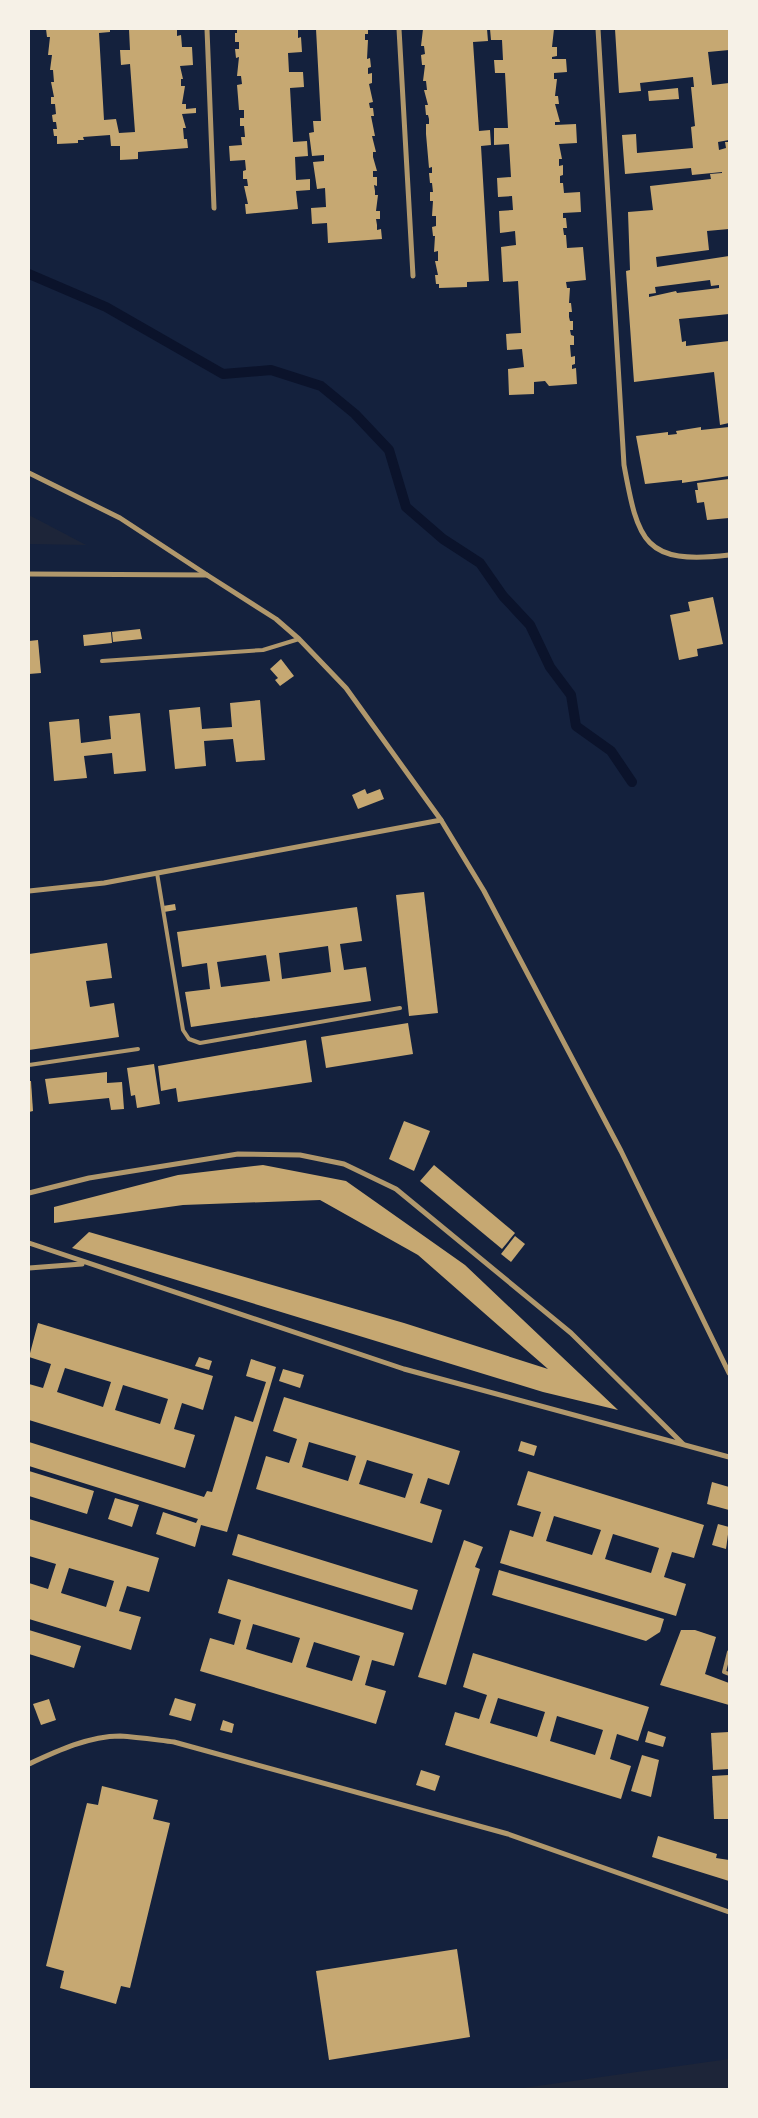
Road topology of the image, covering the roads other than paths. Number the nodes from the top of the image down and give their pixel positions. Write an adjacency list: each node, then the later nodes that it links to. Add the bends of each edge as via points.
1 (207, 29): 4 (street)
2 (398, 29): 5 (street)
3 (598, 29): 7 (street, via 624,466 632,513 640,531 662,553 682,557)
4 (214, 208)
5 (412, 276)
6 (29, 473): 9 (street, via 120,518)
7 (729, 555)
8 (29, 574): 9 (street)
9 (207, 575): 10 (street, via 276,619)
10 (299, 639): 11 (lane, via 263,650); 12 (street, via 346,688)
11 (102, 661)
12 (441, 820): 13 (street); 22 (street, via 484,891 621,1151)
13 (157, 873): 14 (street, via 104,883); 15 (lane, via 183,1030 189,1039 200,1043)
14 (29, 891)
15 (400, 1008)
16 (138, 1049): 17 (lane)
17 (29, 1065)
18 (29, 1193): 23 (street, via 89,1178 238,1154 300,1155 344,1164 396,1189 571,1332)
19 (29, 1243): 20 (street)
20 (84, 1263): 21 (street); 23 (street, via 404,1369)
21 (29, 1268)
22 (729, 1374)
23 (682, 1444): 24 (street)
24 (729, 1457)
25 (729, 1652): 26 (lane, via 724,1672)
26 (729, 1674)
27 (29, 1764): 28 (street, via 60,1750 119,1736 174,1742 508,1834)
28 (729, 1912)

